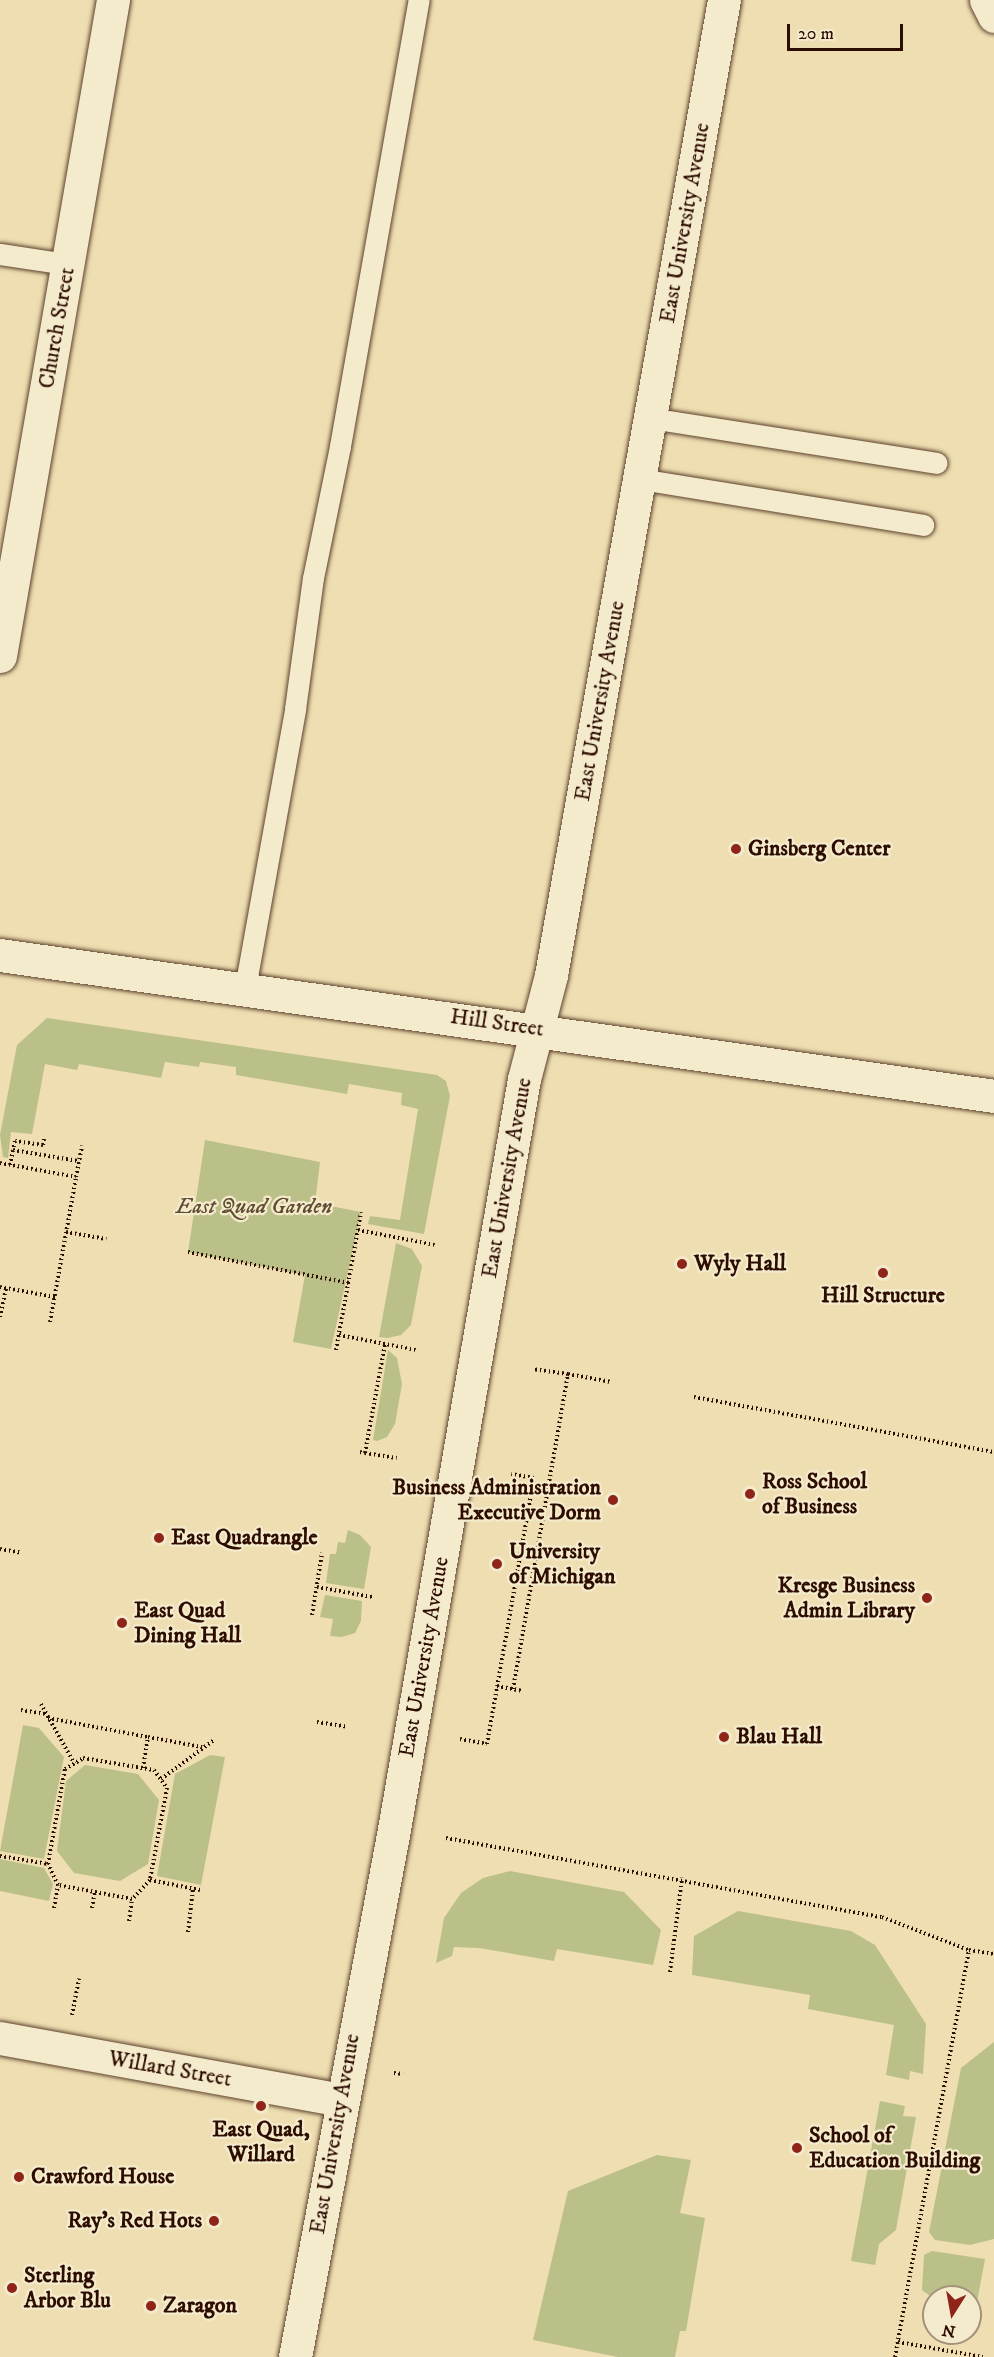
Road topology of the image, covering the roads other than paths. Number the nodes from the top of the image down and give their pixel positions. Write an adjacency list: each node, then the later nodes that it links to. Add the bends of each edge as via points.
1 (113, 0): 7 (street, Church Street)
2 (419, 0): 15 (lane, via 313,578 295,708)
3 (724, 0): 8 (street, East University Avenue)
4 (986, 0): 5 (street)
5 (994, 16)
6 (0, 254): 7 (lane)
7 (68, 264): 12 (street, Church Street)
8 (650, 418): 9 (lane); 10 (street, East University Avenue)
9 (936, 463)
10 (640, 479): 11 (lane); 16 (street, East University Avenue, via 551,975)
11 (923, 525)
12 (4, 606): 13 (street, Church Street)
13 (0, 656)
14 (0, 955): 15 (street, Hill Street)
15 (245, 988): 16 (street, Hill Street)
16 (535, 1028): 17 (street, Hill Street); 19 (street, East University Avenue, via 393,1835)
17 (994, 1096)
18 (0, 2038): 19 (street, Willard Street)
19 (340, 2100): 20 (street, East University Avenue)
20 (295, 2357)

